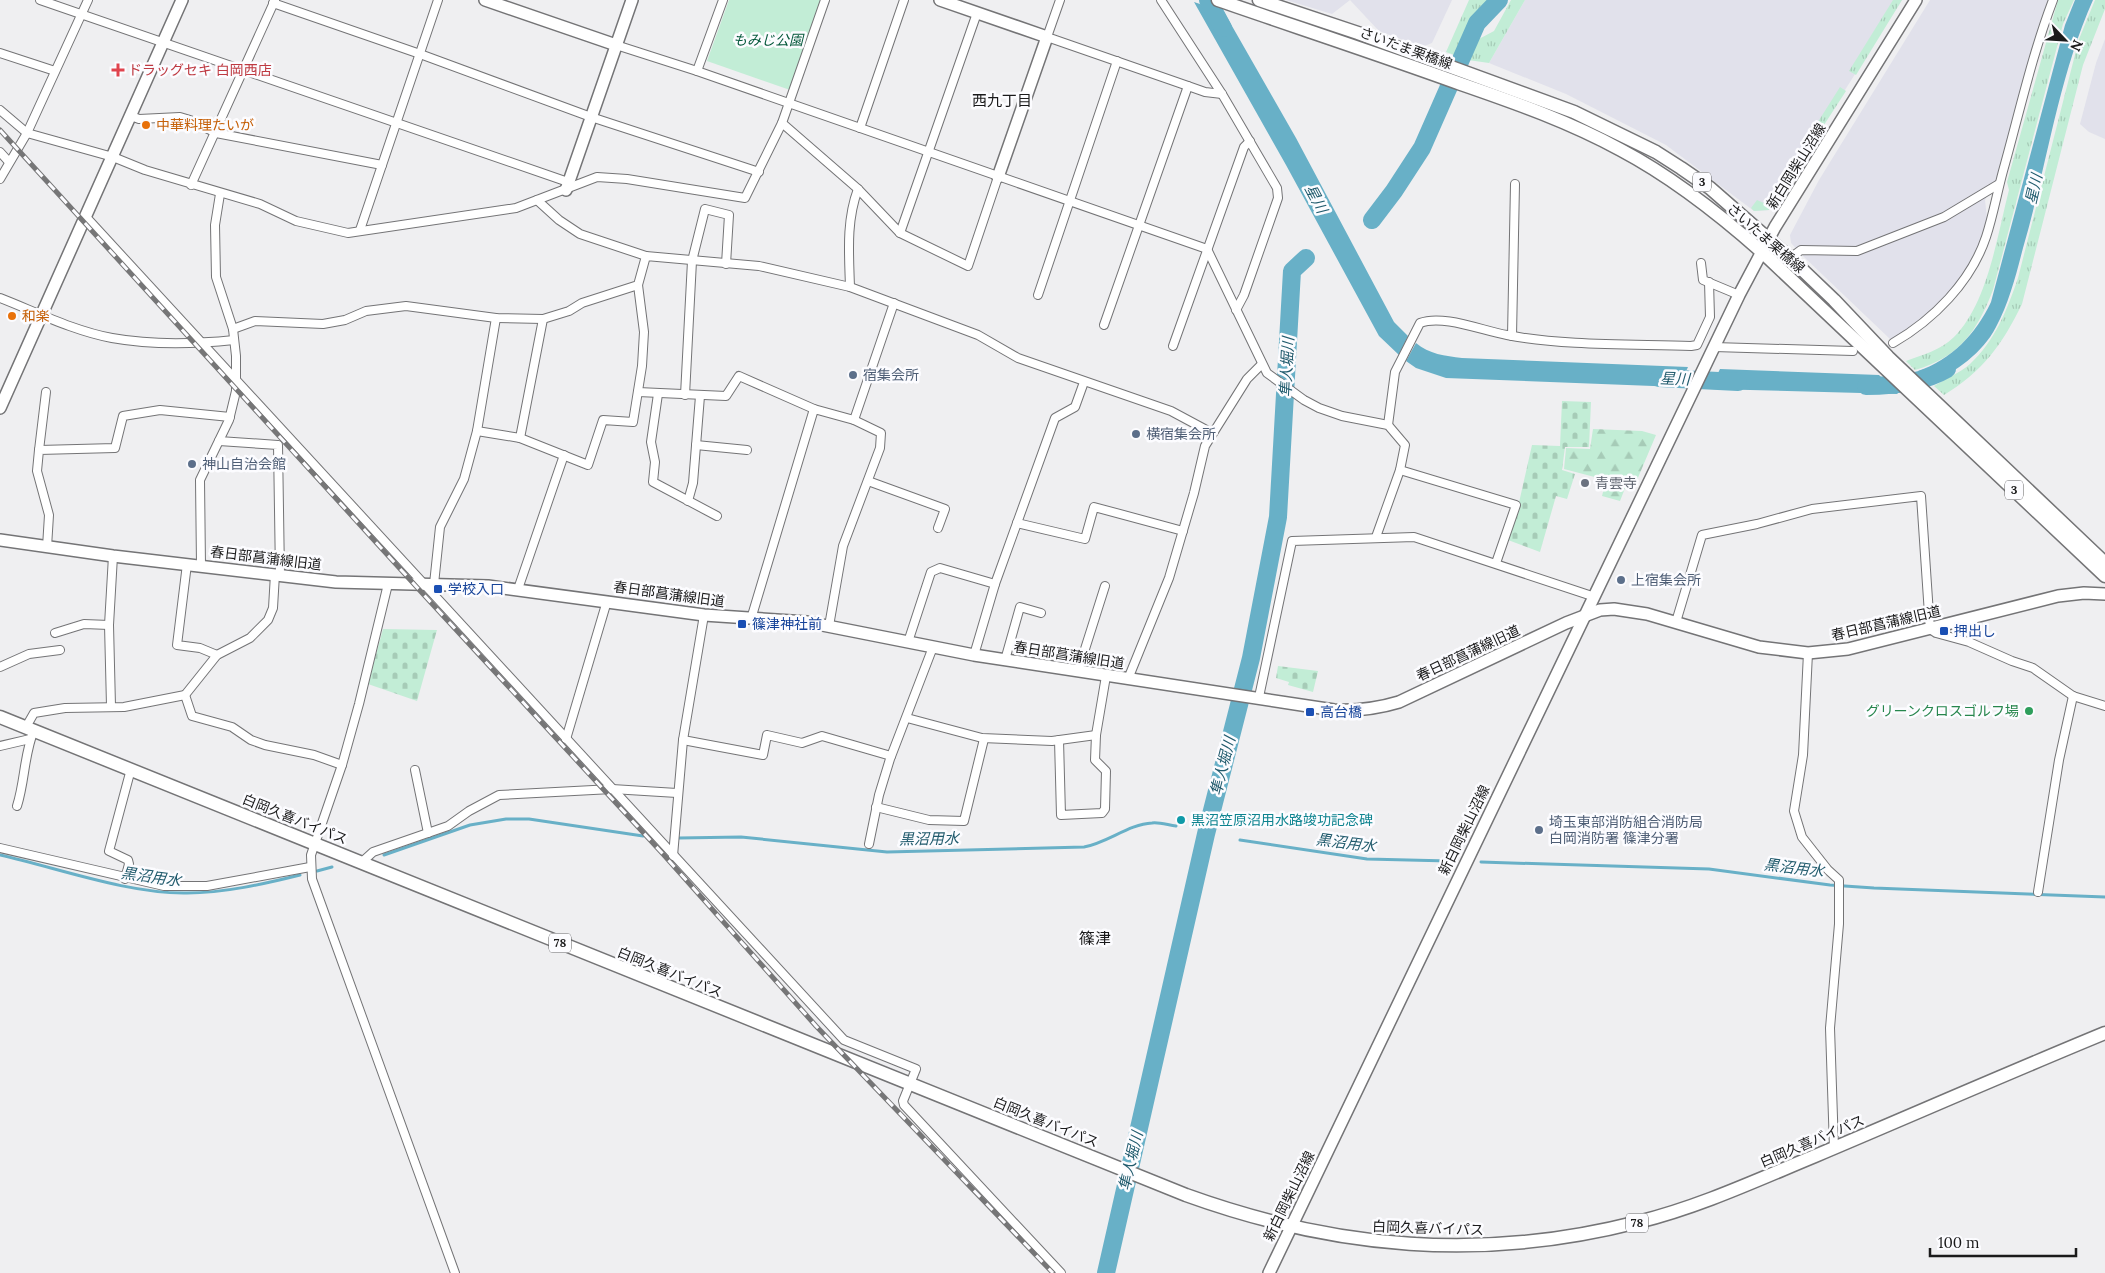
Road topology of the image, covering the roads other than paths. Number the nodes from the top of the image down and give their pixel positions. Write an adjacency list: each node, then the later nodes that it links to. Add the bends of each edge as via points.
1 (40, 0): 19 (street)
2 (88, 0): 19 (street)
3 (182, 0): 21 (street)
4 (438, 0): 24 (street)
5 (485, 0): 22 (street)
6 (632, 0): 22 (street)
7 (723, 0): 27 (street)
8 (825, 0): 33 (street)
9 (904, 0): 39 (street)
10 (940, 0): 18 (street)
11 (1060, 0): 20 (street)
12 (1161, 0): 32 (street)
13 (1218, 0): 29 (main road, さいたま栗橋線 / 3)
14 (1259, 0): 29 (main road, さいたま栗橋線 / 3)
15 (1916, 0): 63 (street, 新白岡柴山沼線)
16 (2053, 0): 52 (street)
17 (274, 2): 24 (street); 26 (street)
18 (977, 13): 20 (street); 44 (street)
19 (81, 15): 21 (street); 28 (street)
20 (1047, 37): 25 (street); 49 (street)
21 (163, 43): 26 (street); 35 (street)
22 (616, 45): 27 (street); 36 (street)
23 (0, 53): 28 (street)
24 (420, 54): 36 (street); 37 (street)
25 (1117, 62): 31 (street); 58 (street)
26 (243, 71): 37 (street); 41 (street)
27 (697, 71): 33 (street)
28 (56, 72): 40 (street)
29 (1446, 72): 30 (main road, さいたま栗橋線 / 3)
30 (1469, 80): 63 (main road, さいたま栗橋線 / 3, via 1574,112 1656,152 1710,188); 65 (main road, さいたま栗橋線 / 3, via 1621,149 1688,192)
31 (1188, 86): 32 (street); 60 (street)
32 (1222, 94): 42 (street)
33 (788, 104): 38 (street); 39 (street)
34 (0, 110): 40 (street)
35 (131, 116): 41 (street, via 180,117); 45 (street)
36 (591, 117): 48 (street); 54 (street)
37 (397, 122): 47 (street); 54 (street)
38 (782, 123): 48 (street); 55 (street)
39 (860, 128): 44 (street)
40 (27, 133): 45 (street); 46 (street)
41 (216, 133): 47 (street); 53 (street)
42 (1250, 141): 64 (street, via 1244,147); 78 (street, via 1277,188 1278,198)
43 (0, 152): 46 (street)
44 (928, 153): 49 (street); 62 (street)
45 (114, 157): 53 (street); 59 (street)
46 (9, 162): 50 (street)
47 (382, 165): 61 (street)
48 (759, 172): 54 (street, via 745,198 627,179 597,177)
49 (998, 177): 58 (street); 62 (street, via 968,266)
50 (0, 179)
51 (1515, 184): 84 (street)
52 (2000, 184): 67 (street, via 1944,217 1857,252 1801,250); 87 (street, via 1986,238 1960,285 1915,331)
53 (190, 185): 56 (street)
54 (567, 186): 57 (street)
55 (858, 189): 62 (street); 73 (street, via 848,236)
56 (220, 194): 61 (street, via 260,204 296,221 348,233); 83 (street, via 215,224 216,276)
57 (537, 200): 61 (street, via 516,208); 66 (street, via 580,234)
58 (1069, 201): 60 (street); 74 (street)
59 (86, 217): 79 (street); 86 (street)
60 (1140, 226): 64 (street); 82 (street)
61 (360, 230)
62 (900, 234)
63 (1769, 239): 65 (street, 新白岡柴山沼線); 67 (main road, さいたま栗橋線 / 3)
64 (1207, 249): 78 (street); 88 (street)
65 (1762, 252): 75 (street, 新白岡柴山沼線); 99 (main road, さいたま栗橋線 / 3, via 1874,358)
66 (646, 256): 68 (street); 72 (street)
67 (1790, 258): 99 (main road, さいたま栗橋線 / 3, via 1834,300)
68 (692, 261): 70 (street); 70 (street, via 705,209 729,215); 97 (street)
69 (1701, 263): 71 (street, via 1703,280)
70 (726, 264): 73 (street, via 759,266)
71 (1709, 282): 75 (street); 84 (street, via 1710,316 1697,345 1540,340)
72 (638, 285): 81 (street); 95 (street, via 644,332)
73 (850, 287): 77 (street)
74 (1038, 295)
75 (1738, 295): 89 (street, 新白岡柴山沼線)
76 (0, 298): 79 (street)
77 (894, 303): 93 (street, via 978,335 1018,358); 103 (street)
78 (1236, 310): 91 (street)
79 (42, 314): 86 (street, via 112,338); 100 (street)
80 (496, 318): 81 (street); 83 (street, via 406,306 366,311 323,324 255,322); 105 (street)
81 (543, 319): 107 (street)
82 (1104, 325)
83 (233, 328): 85 (street)
84 (1512, 336): 104 (street, via 1442,320 1424,321 1416,327 1395,372)
85 (234, 340): 86 (street); 92 (street)
86 (200, 342): 92 (street)
87 (1893, 343)
88 (1173, 346)
89 (1712, 350): 90 (street); 136 (street, 新白岡柴山沼線)
90 (1853, 351)
91 (1261, 365): 104 (street, via 1274,380 1304,400 1342,416); 106 (street, via 1247,379)
92 (236, 382): 102 (street); 131 (street)
93 (1084, 382): 106 (street, via 1171,410); 117 (street, via 1075,407 1055,418)
94 (46, 392): 110 (street)
95 (638, 392): 96 (street); 112 (street, via 633,422 603,420 588,465)
96 (658, 394): 97 (street); 115 (street, via 651,442 655,462 653,482)
97 (685, 395): 98 (street)
98 (700, 396): 101 (street, via 726,396 739,376); 109 (street)
99 (1928, 404): 124 (main road, さいたま栗橋線 / 3); 129 (main road, さいたま栗橋線 / 3)
100 (0, 408)
101 (814, 409): 103 (street); 141 (street)
102 (230, 417): 108 (street); 110 (street, via 160,410 123,416 115,448)
103 (854, 420): 114 (street, via 881,433 880,448)
104 (1388, 425): 113 (street, via 1405,445)
105 (477, 431): 107 (street); 131 (street, via 464,479 440,527)
106 (1212, 433): 119 (street, via 1201,457)
107 (520, 438): 112 (street)
108 (218, 441): 127 (street, via 200,480); 128 (street, via 278,445)
109 (696, 445): 111 (street); 115 (street)
110 (39, 450): 122 (street, via 37,471 49,515)
111 (747, 450)
112 (564, 455): 134 (street)
113 (1400, 470): 120 (street); 126 (street, via 1516,505)
114 (868, 481): 118 (street, via 946,509); 144 (street, via 843,546)
115 (688, 501): 116 (street)
116 (717, 516)
117 (1017, 523): 119 (street, via 1085,539 1094,507); 132 (street)
118 (938, 528)
119 (1182, 532): 157 (street, via 1169,578)
120 (1376, 538): 126 (street, via 1414,537); 160 (street, via 1292,541)
121 (0, 540): 122 (street, 春日部菖蒲線旧道)
122 (47, 547): 123 (street, 春日部菖蒲線旧道)
123 (113, 556): 125 (street, 春日部菖蒲線旧道); 143 (street)
124 (2105, 563)
125 (187, 564): 127 (street, 春日部菖蒲線旧道); 151 (street, via 177,645 200,648)
126 (1496, 564): 136 (street)
127 (201, 565): 128 (street, 春日部菖蒲線旧道)
128 (278, 574): 130 (street, 春日部菖蒲線旧道, via 336,582); 151 (street, via 268,620 250,638)
129 (2105, 576)
130 (388, 584): 131 (street, 春日部菖蒲線旧道); 173 (street)
131 (429, 584): 134 (street, 春日部菖蒲線旧道); 167 (street)
132 (995, 584): 147 (street, via 940,568 931,572); 152 (street)
133 (1105, 586): 155 (street)
134 (518, 589): 137 (street, 春日部菖蒲線旧道)
135 (2105, 594): 145 (street, 春日部菖蒲線旧道, via 2058,596)
136 (1595, 597): 140 (street, 新白岡柴山沼線)
137 (607, 601): 139 (street, 春日部菖蒲線旧道); 167 (street)
138 (1041, 613): 153 (street, via 1020,607)
139 (704, 614): 141 (street, 春日部菖蒲線旧道); 169 (street)
140 (1587, 614): 142 (street, 春日部菖蒲線旧道, via 1605,609 1629,610); 160 (street, 春日部菖蒲線旧道, via 1377,709 1334,710); 192 (street, 新白岡柴山沼線)
141 (751, 619): 144 (street, 春日部菖蒲線旧道, via 791,620)
142 (1676, 622): 145 (street, via 1702,535 1812,509 1921,496); 150 (street, 春日部菖蒲線旧道, via 1759,647)
143 (109, 625): 146 (street, via 84,624); 161 (street)
144 (829, 626): 147 (street, 春日部菖蒲線旧道)
145 (1930, 629): 150 (street, 春日部菖蒲線旧道, via 1848,649); 159 (street, via 2033,668)
146 (55, 633)
147 (908, 642): 148 (street, 春日部菖蒲線旧道)
148 (933, 647): 152 (street, 春日部菖蒲線旧道); 164 (street)
149 (60, 650): 154 (street, via 29,654)
150 (1808, 653): 191 (street, via 1803,755 1794,811 1802,837 1838,886 1839,924 1830,1028)
151 (217, 655): 158 (street)
152 (974, 655): 153 (street, 春日部菖蒲線旧道)
153 (1005, 660): 155 (street, 春日部菖蒲線旧道)
154 (0, 667)
155 (1078, 672): 156 (street, 春日部菖蒲線旧道)
156 (1106, 676): 157 (street, 春日部菖蒲線旧道); 166 (street)
157 (1128, 679): 160 (street, 春日部菖蒲線旧道)
158 (185, 695): 161 (street, via 124,707); 173 (street, via 192,716 232,727 265,745 314,755)
159 (2074, 696): 162 (street); 188 (street, via 2059,760)
160 (1256, 697)
161 (111, 706): 165 (street, via 34,713)
162 (2105, 706)
163 (0, 716): 165 (main road, 白岡久喜バイパス / 78)
164 (907, 718): 168 (street); 172 (street)
165 (30, 732): 171 (street); 174 (main road, 白岡久喜バイパス / 78); 178 (street)
166 (1096, 735): 170 (street); 170 (street, via 1095,760 1106,771 1105,809 1102,813 1062,815)
167 (566, 739): 176 (street)
168 (984, 739): 170 (street); 179 (street, via 964,821 929,820)
169 (683, 740): 172 (street, via 763,755 767,735 802,743 822,736); 177 (street)
170 (1059, 740)
171 (0, 746)
172 (891, 756): 179 (street)
173 (342, 765): 181 (street)
174 (131, 770): 181 (main road, 白岡久喜バイパス / 78); 187 (street, via 109,851 128,860)
175 (415, 770): 180 (street)
176 (612, 789): 177 (street); 180 (street, via 500,795 448,826); 184 (street)
177 (677, 793): 184 (street)
178 (18, 806)
179 (876, 807): 182 (street)
180 (428, 833): 185 (street, via 373,852)
181 (315, 844): 185 (main road, 白岡久喜バイパス / 78); 186 (street)
182 (869, 844)
183 (0, 848): 187 (street)
184 (673, 856): 190 (street, via 844,1040 916,1070)
185 (362, 862): 190 (main road, 白岡久喜バイパス / 78)
186 (310, 867): 187 (street, via 207,886 164,886); 193 (street)
187 (125, 879)
188 (2038, 892)
189 (2105, 1033): 191 (main road, 白岡久喜バイパス / 78)
190 (911, 1084): 192 (main road, 白岡久喜バイパス / 78, via 1213,1205); 194 (street, via 904,1105)
191 (1834, 1148): 192 (main road, 白岡久喜バイパス / 78, via 1676,1211 1636,1223 1560,1238 1501,1245 1443,1246 1373,1242)
192 (1291, 1228): 195 (street, 新白岡柴山沼線)
193 (455, 1273)
194 (1061, 1273)
195 (1269, 1273)

